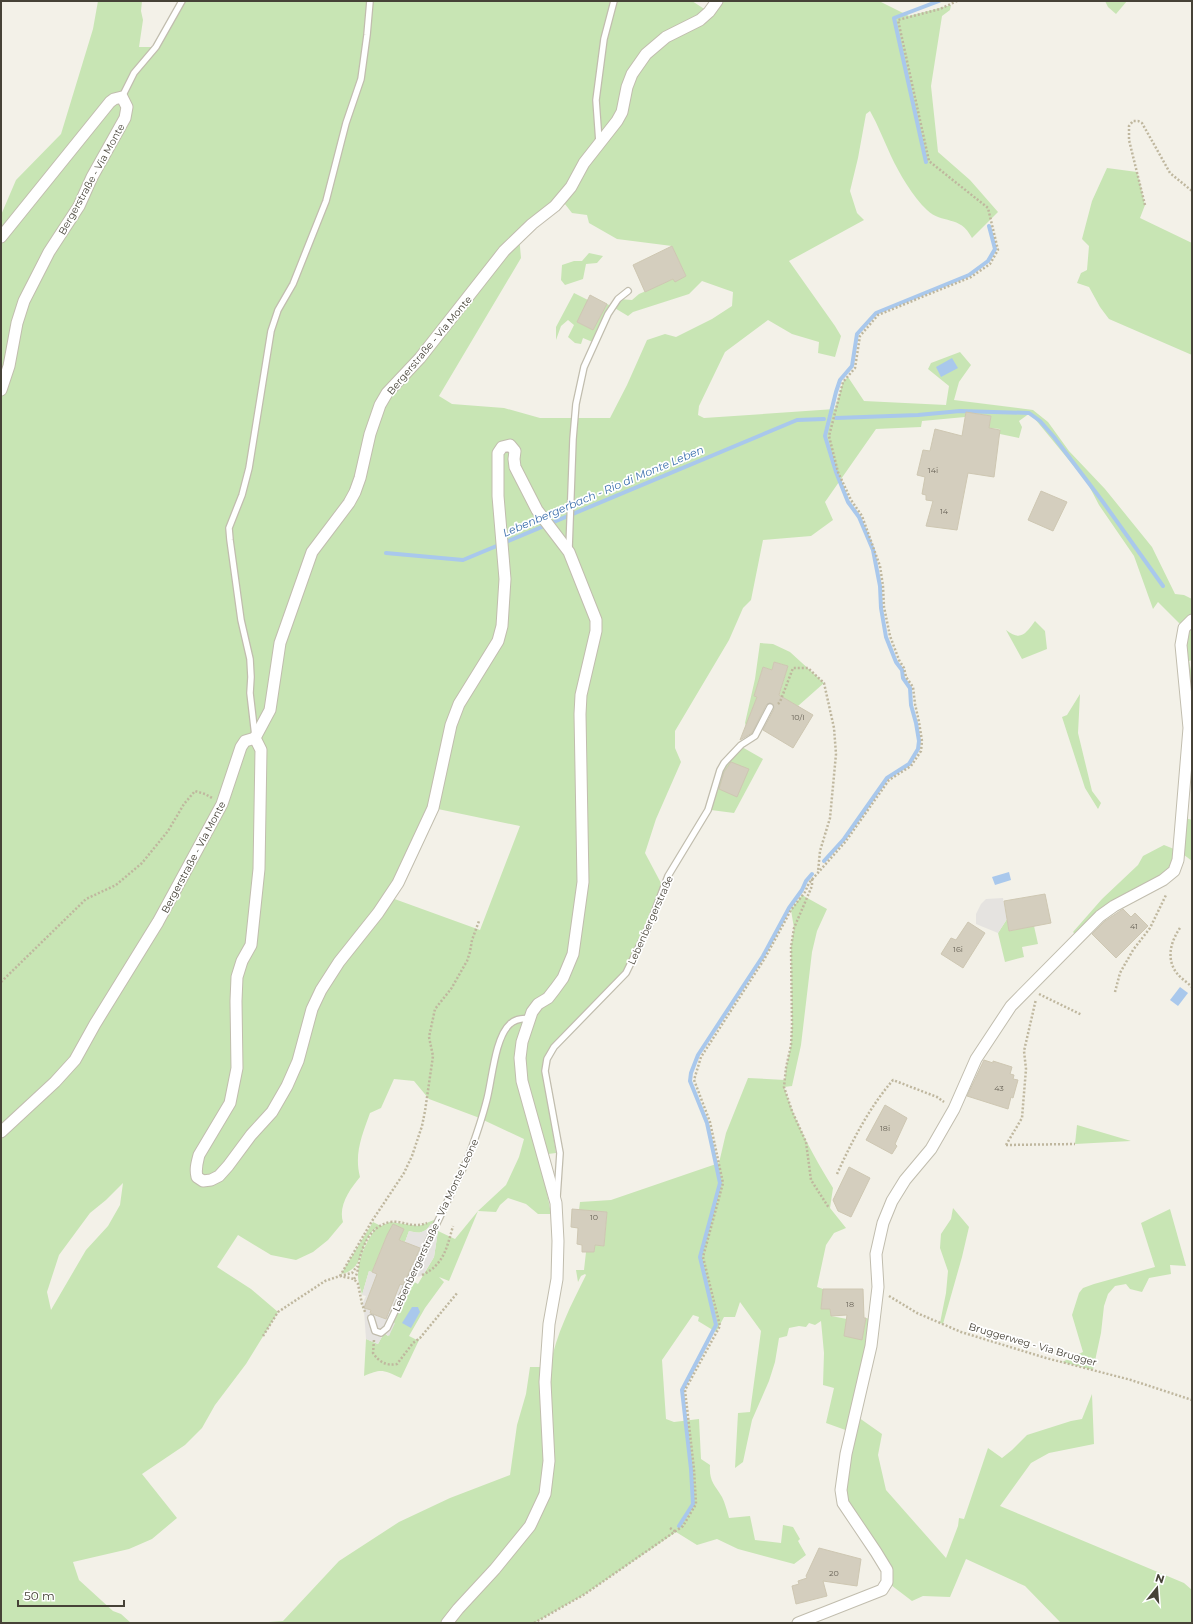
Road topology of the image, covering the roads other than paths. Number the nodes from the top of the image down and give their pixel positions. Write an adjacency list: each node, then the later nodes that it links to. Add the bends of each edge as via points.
1 (182, 1): 5 (lane, via 156,47 134,73)
2 (370, 1): 13 (lane, via 361,78 346,123 326,201 271,331 249,468 229,528 241,620 250,659 250,693)
3 (614, 1): 6 (lane, via 604,39 596,100)
4 (717, 1): 6 (street, Bergerstraße - Via Monte, via 700,20 666,36 646,54 632,74 618,121)
5 (122, 97): 7 (street, via 110,102); 9 (street, Bergerstraße - Via Monte, via 127,107 125,118 79,206 49,252 24,301)
6 (599, 145): 13 (street, Bergerstraße - Via Monte, via 555,206 504,251 380,405 355,492 312,552 280,643 270,710)
7 (1, 237)
8 (628, 291): 10 (lane, via 618,299 608,314 582,374 573,439)
9 (1, 390)
10 (569, 552): 13 (street, via 537,510 515,467 515,451 510,445 502,447 498,453 498,496 505,579 502,626 498,641 459,704 451,725 433,808 398,883 321,990 312,1009 298,1061 272,1112 219,1176 203,1181 197,1177 196,1164 230,1103 237,1068 237,977 251,945 259,869 261,750); 14 (street, via 596,620 596,631 581,695 580,714 583,882 573,954 563,978 548,998 538,1004)
11 (1192, 620): 19 (street, via 1184,628 1180,645 1188,728 1178,860 1174,870 1163,880 1100,916 1011,1006 976,1059 954,1109 931,1149 905,1180 892,1201 877,1246 878,1287 871,1346 846,1454 841,1490 843,1503 887,1570 887,1582 882,1590)
12 (770, 707): 16 (lane, Lebenbergerstraße, via 755,736 741,745 720,770 708,810 668,876 649,926 626,973 554,1047 548,1059 545,1071 560,1153)
13 (255, 738): 15 (street, Bergerstraße - Via Monte, via 245,741 241,747 222,804 158,922 75,1060)
14 (531, 1018): 16 (street, via 522,1042 522,1081); 17 (lane, Lebenbergerstraße - Via Monte Leone, via 517,1019 509,1024 499,1042 487,1101 477,1134 388,1328 381,1333 375,1331)
15 (1, 1132)
16 (556, 1203): 18 (street, via 559,1260 549,1324 545,1382 549,1461 545,1494 530,1526)
17 (370, 1318)
18 (446, 1623)
19 (798, 1623)

